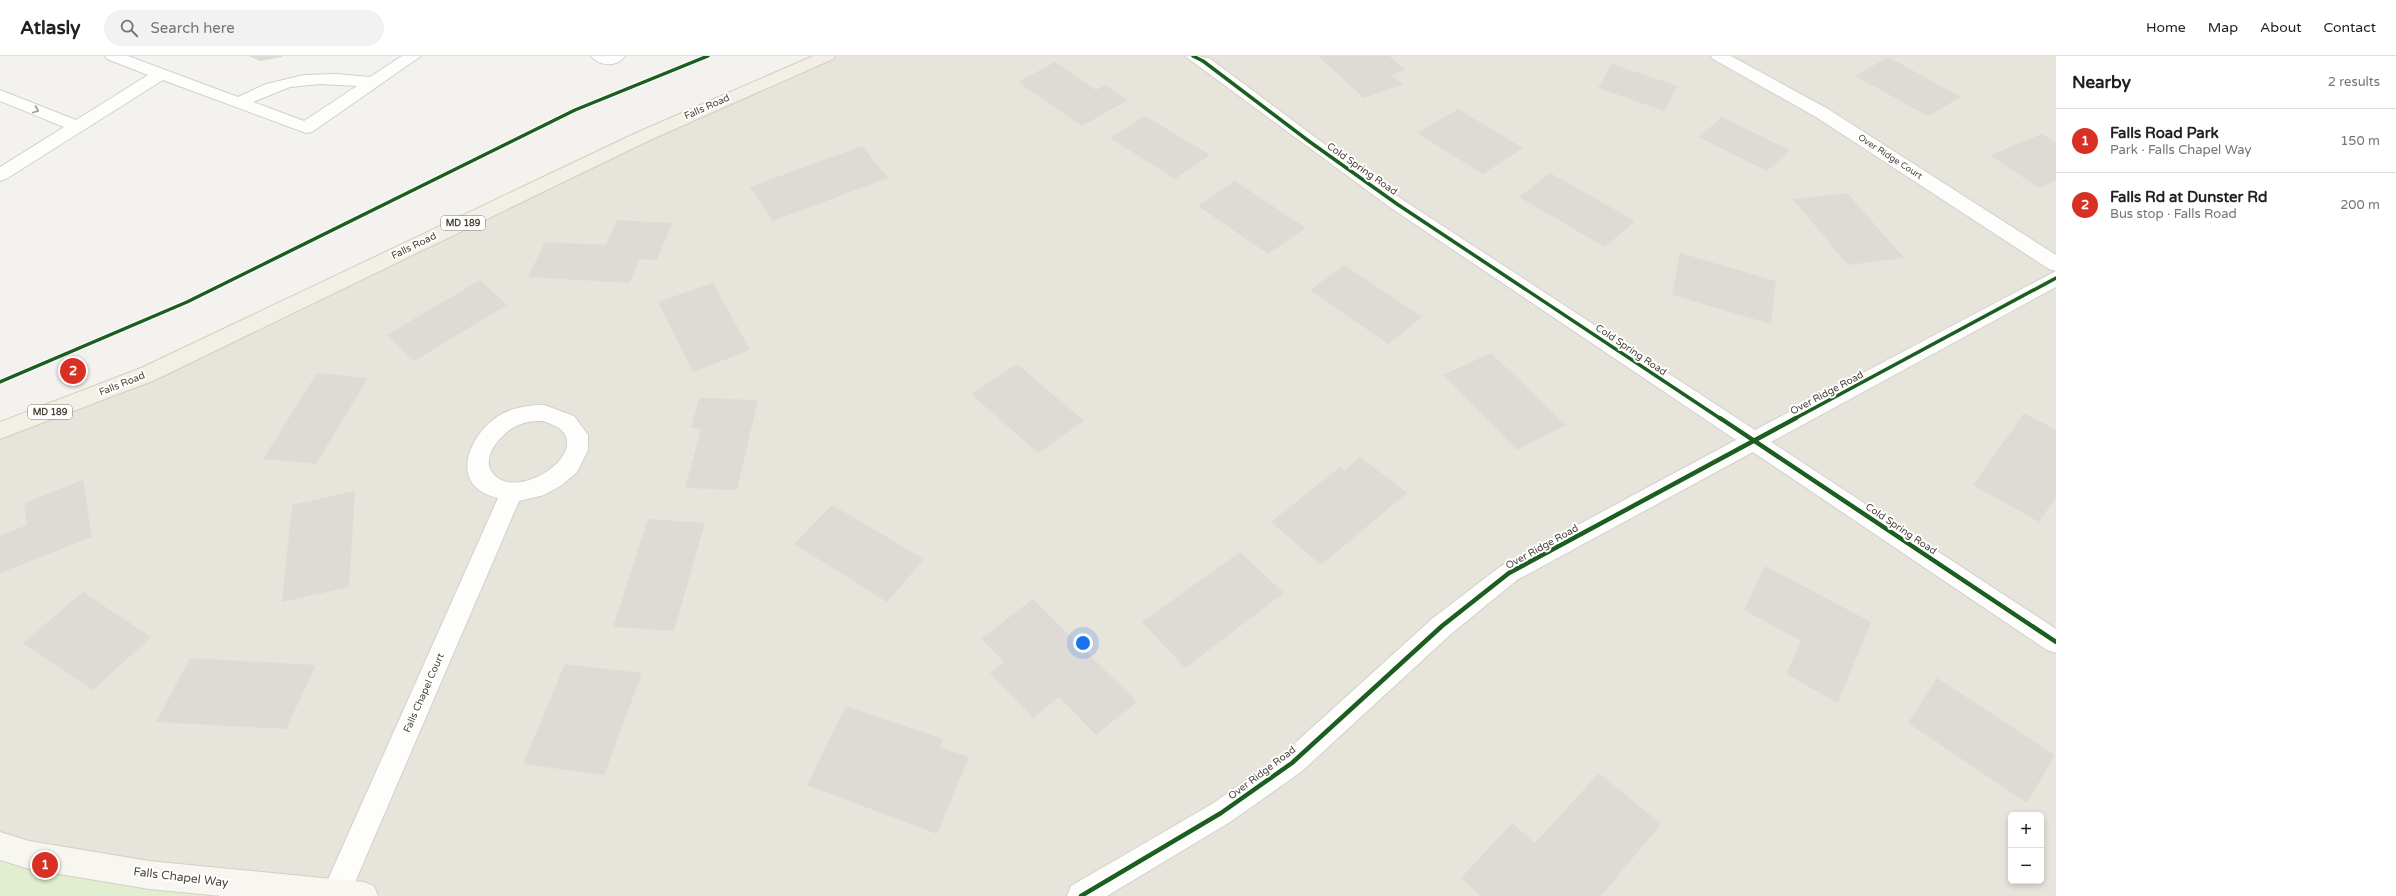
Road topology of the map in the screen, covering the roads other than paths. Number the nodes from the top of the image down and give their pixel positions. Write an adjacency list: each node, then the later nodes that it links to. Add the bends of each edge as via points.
1 (113, 56): 8 (street)
2 (413, 56): 9 (street)
3 (599, 56): 4 (street, via 612,60)
4 (617, 56)
5 (827, 56): 16 (main road, Falls Road / MD 189, via 644,136 148,374)
6 (1719, 56): 14 (street, Over Ridge Court, via 1822,113)
7 (1199, 58): 17 (street, Cold Spring Road, via 1397,204)
8 (161, 74): 11 (street); 12 (street)
9 (374, 83): 11 (street, via 318,78 287,81 260,90); 11 (street, via 306,128)
10 (0, 95): 12 (street, one-way to 12)
11 (238, 102)
12 (77, 126): 13 (street)
13 (0, 175)
14 (2056, 264)
15 (2056, 278): 17 (street, Over Ridge Road)
16 (0, 431)
17 (1754, 442): 19 (street, Cold Spring Road); 23 (street, Over Ridge Road, via 1509,573 1442,626 1292,763 1221,813)
18 (512, 491): 18 (street, via 529,490 547,484 563,473 573,461 578,447 578,434 571,423 559,416 544,413 527,414 510,419 484,441 478,455 478,468 484,480 496,488); 21 (street, Falls Chapel Court)
19 (2056, 642)
20 (0, 846): 21 (street, Falls Chapel Way, via 29,855 149,875)
21 (336, 894): 22 (street, Falls Chapel Way)
22 (364, 896)
23 (1081, 896)

